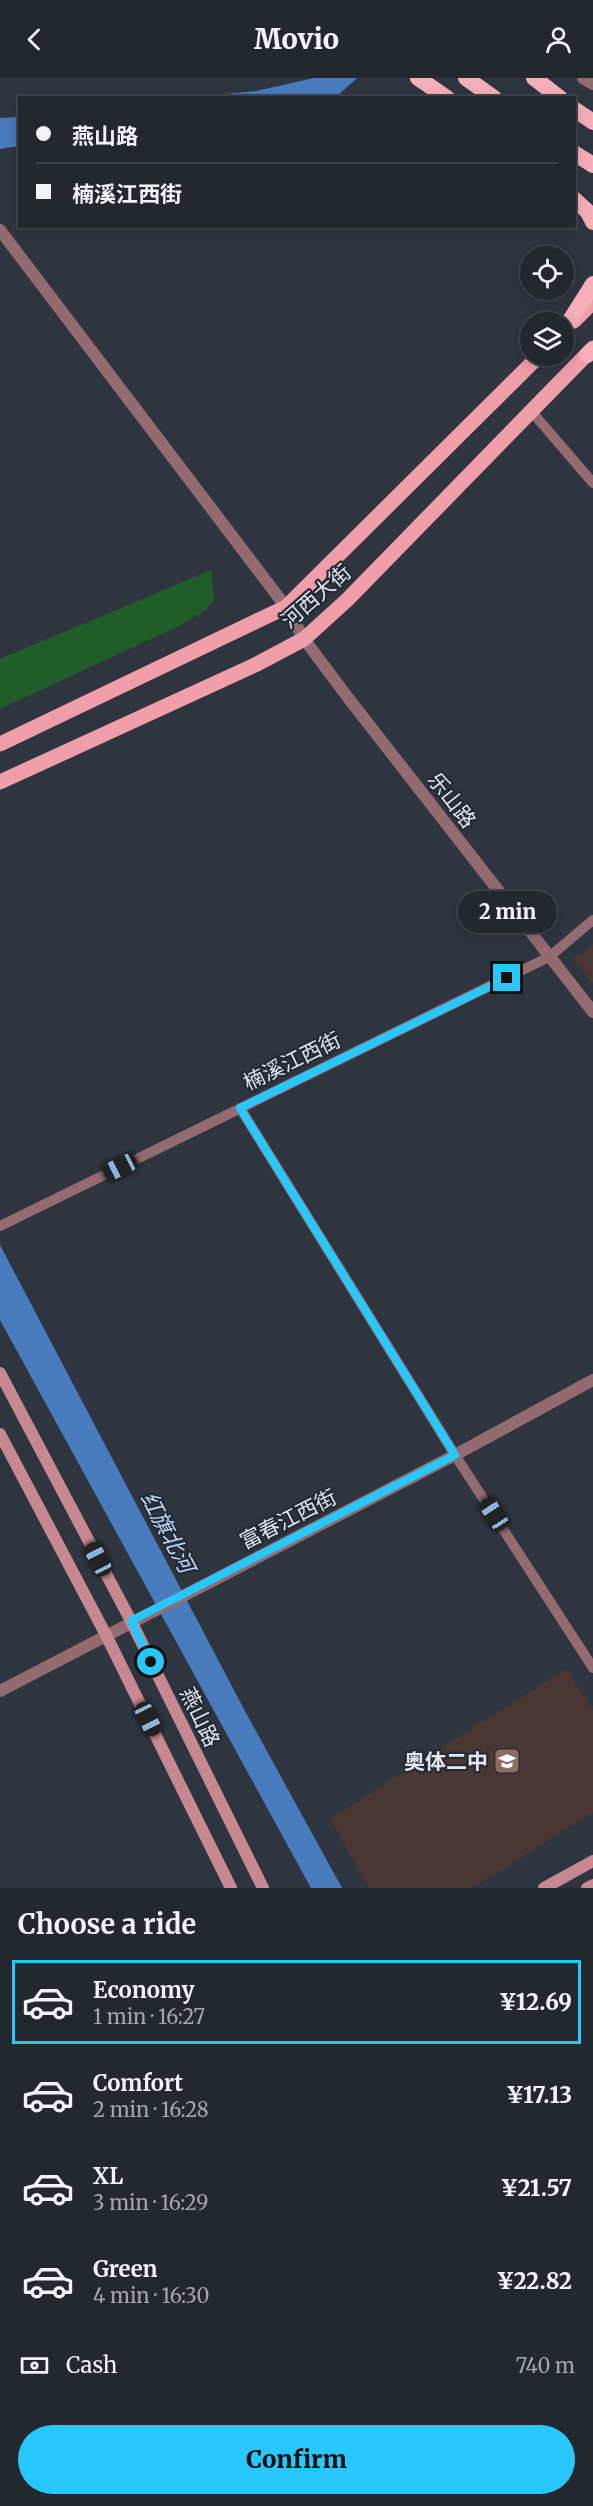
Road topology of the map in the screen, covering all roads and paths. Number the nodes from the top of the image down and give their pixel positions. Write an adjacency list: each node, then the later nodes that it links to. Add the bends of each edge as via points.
1 (418, 78): 6 (highway)
2 (466, 78): 7 (highway)
3 (534, 78): 8 (highway)
4 (583, 78): 5 (street)
5 (593, 84)
6 (444, 96)
7 (491, 96)
8 (557, 96)
9 (576, 110): 10 (highway)
10 (593, 122)
11 (576, 154): 12 (highway)
12 (593, 165)
13 (576, 199): 15 (highway)
14 (576, 200): 16 (highway)
15 (593, 209)
16 (593, 222)
17 (0, 230): 26 (street, 乐山路)
18 (593, 284): 20 (highway)
19 (593, 302): 21 (main road)
20 (574, 317)
21 (574, 320)
22 (591, 351): 24 (main road, 河西大街)
23 (529, 366): 26 (main road, 河西大街)
24 (532, 412): 25 (street); 27 (main road, 河西大街)
25 (593, 483)
26 (286, 607): 27 (street, 乐山路); 28 (main road, 河西大街)
27 (304, 639): 29 (main road, 河西大街); 31 (street, 乐山路)
28 (0, 744)
29 (0, 782)
30 (593, 920): 31 (street, 楠溪江西街)
31 (549, 957): 32 (street, 乐山路); 33 (street, 楠溪江西街)
32 (593, 1012)
33 (240, 1108): 34 (street, 楠溪江西街); 38 (street)
34 (0, 1226)
35 (0, 1373): 39 (main road, 燕山路)
36 (593, 1380): 38 (street, 富春江西街)
37 (0, 1434): 40 (main road)
38 (455, 1455): 39 (street, 富春江西街); 41 (street)
39 (131, 1621): 40 (street, 富春江西街); 46 (main road, 燕山路)
40 (106, 1635): 42 (street, 富春江西街); 45 (main road)
41 (593, 1668)
42 (0, 1691)
43 (593, 1861): 47 (main road)
44 (593, 1885): 48 (main road)
45 (231, 1888)
46 (263, 1888)
47 (544, 1888)
48 (587, 1888)

